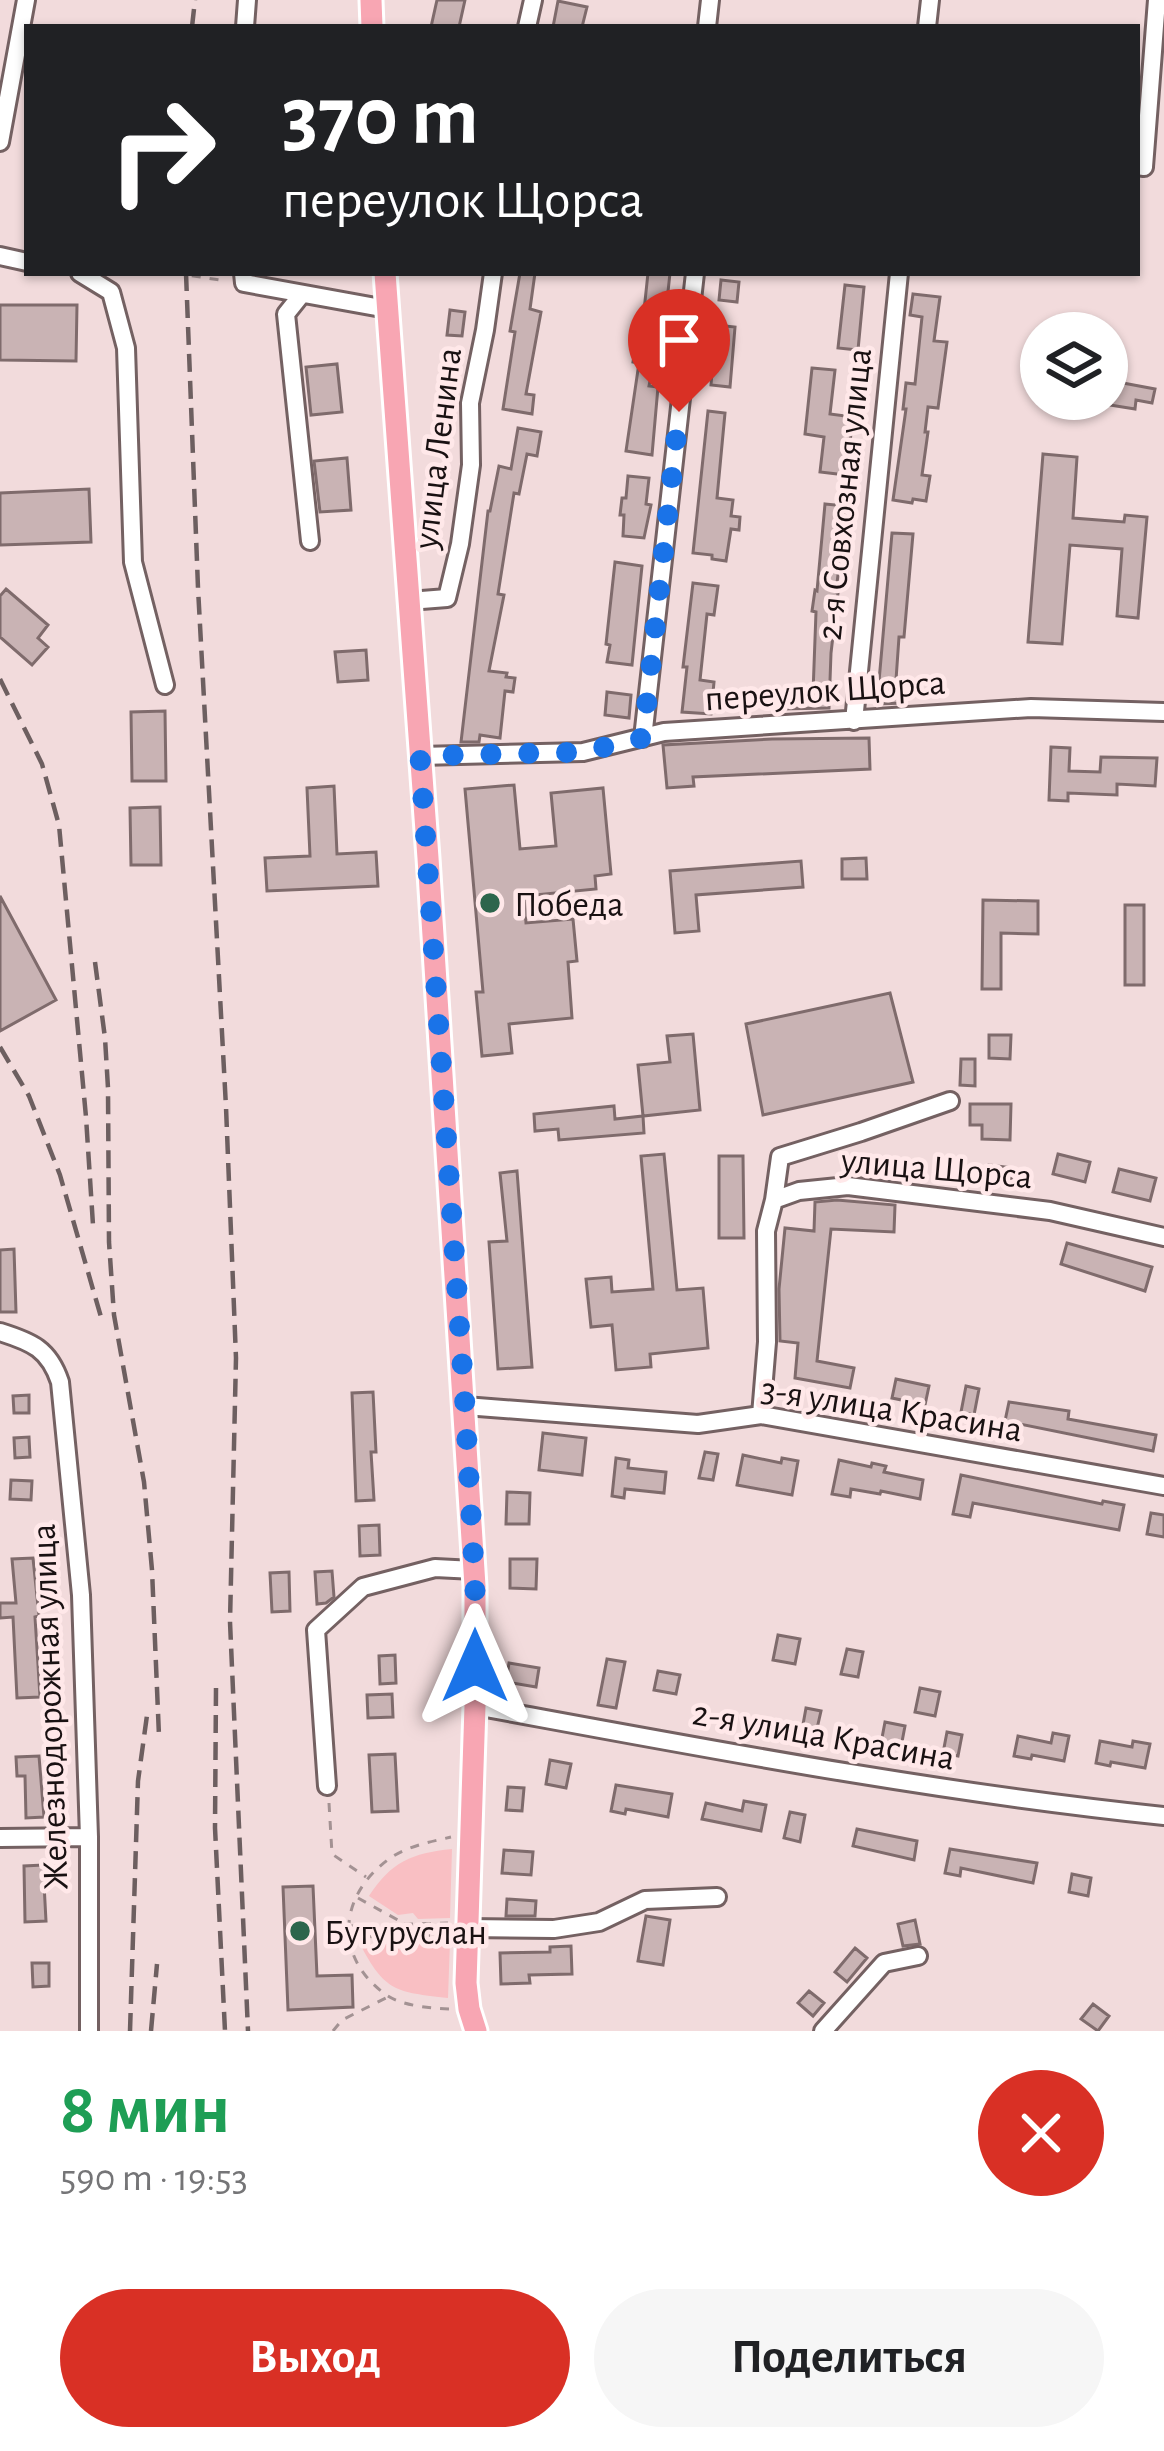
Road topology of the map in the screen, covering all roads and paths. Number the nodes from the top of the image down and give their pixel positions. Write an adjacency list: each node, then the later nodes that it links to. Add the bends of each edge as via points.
1 (26, 0): 3 (street)
2 (1157, 0): 4 (street)
3 (0, 142)
4 (1141, 167)
5 (85, 276): 15 (street, via 111,292 126,348 134,562)
6 (385, 276): 12 (main road)
7 (492, 276): 14 (street, улица Ленина, via 447,598)
8 (695, 276): 18 (street)
9 (898, 276): 17 (street, 2-я Совхозная улица)
10 (244, 278): 11 (street)
11 (302, 293): 12 (street); 13 (street, via 286,314)
12 (387, 308): 14 (main road)
13 (310, 541)
14 (409, 601): 19 (main road, улица Ленина)
15 (165, 685)
16 (1164, 712): 17 (street, переулок Щорса, via 1031,709)
17 (854, 721): 18 (street, переулок Щорса)
18 (643, 738): 19 (street, переулок Щорса, via 583,752)
19 (420, 756): 24 (main road, улица Ленина)
20 (950, 1101): 21 (street, via 780,1157)
21 (774, 1200): 22 (street, улица Щорса, via 848,1186 1050,1211); 25 (street, via 766,1231)
22 (1164, 1238)
23 (0, 1332): 33 (street, Железнодорожная улица, via 52,1359 60,1382 81,1595)
24 (465, 1406): 25 (street, 3-я улица Красина, via 698,1424); 27 (main road, улица Ленина)
25 (761, 1415): 26 (street, 3-я улица Красина)
26 (1164, 1486)
27 (474, 1570): 28 (main road, улица Ленина); 29 (street, via 436,1568 363,1587 316,1630)
28 (475, 1706): 30 (street, 2-я улица Красина, via 824,1770); 31 (main road, улица Ленина)
29 (328, 1786): 34 (path, via 332,1854)
30 (1164, 1816)
31 (471, 1833): 34 (path, via 419,1844); 39 (main road, улица Ленина)
32 (0, 1838): 33 (street)
33 (89, 1838): 45 (street, Железнодорожная улица)
34 (368, 1878): 35 (path)
35 (357, 1897): 37 (path); 38 (path)
36 (717, 1897): 39 (street, via 645,1900 599,1922 554,1929)
37 (405, 1924): 38 (path); 39 (path); 40 (path)
38 (348, 1926): 41 (path)
39 (467, 1928): 40 (path); 44 (main road, улица Ленина)
40 (406, 1936): 41 (path)
41 (348, 1937): 43 (path, via 361,1970)
42 (918, 1955): 47 (street, via 884,1963)
43 (387, 1997): 44 (path); 46 (path)
44 (473, 2020)
45 (89, 2031)
46 (333, 2031)
47 (823, 2031)

